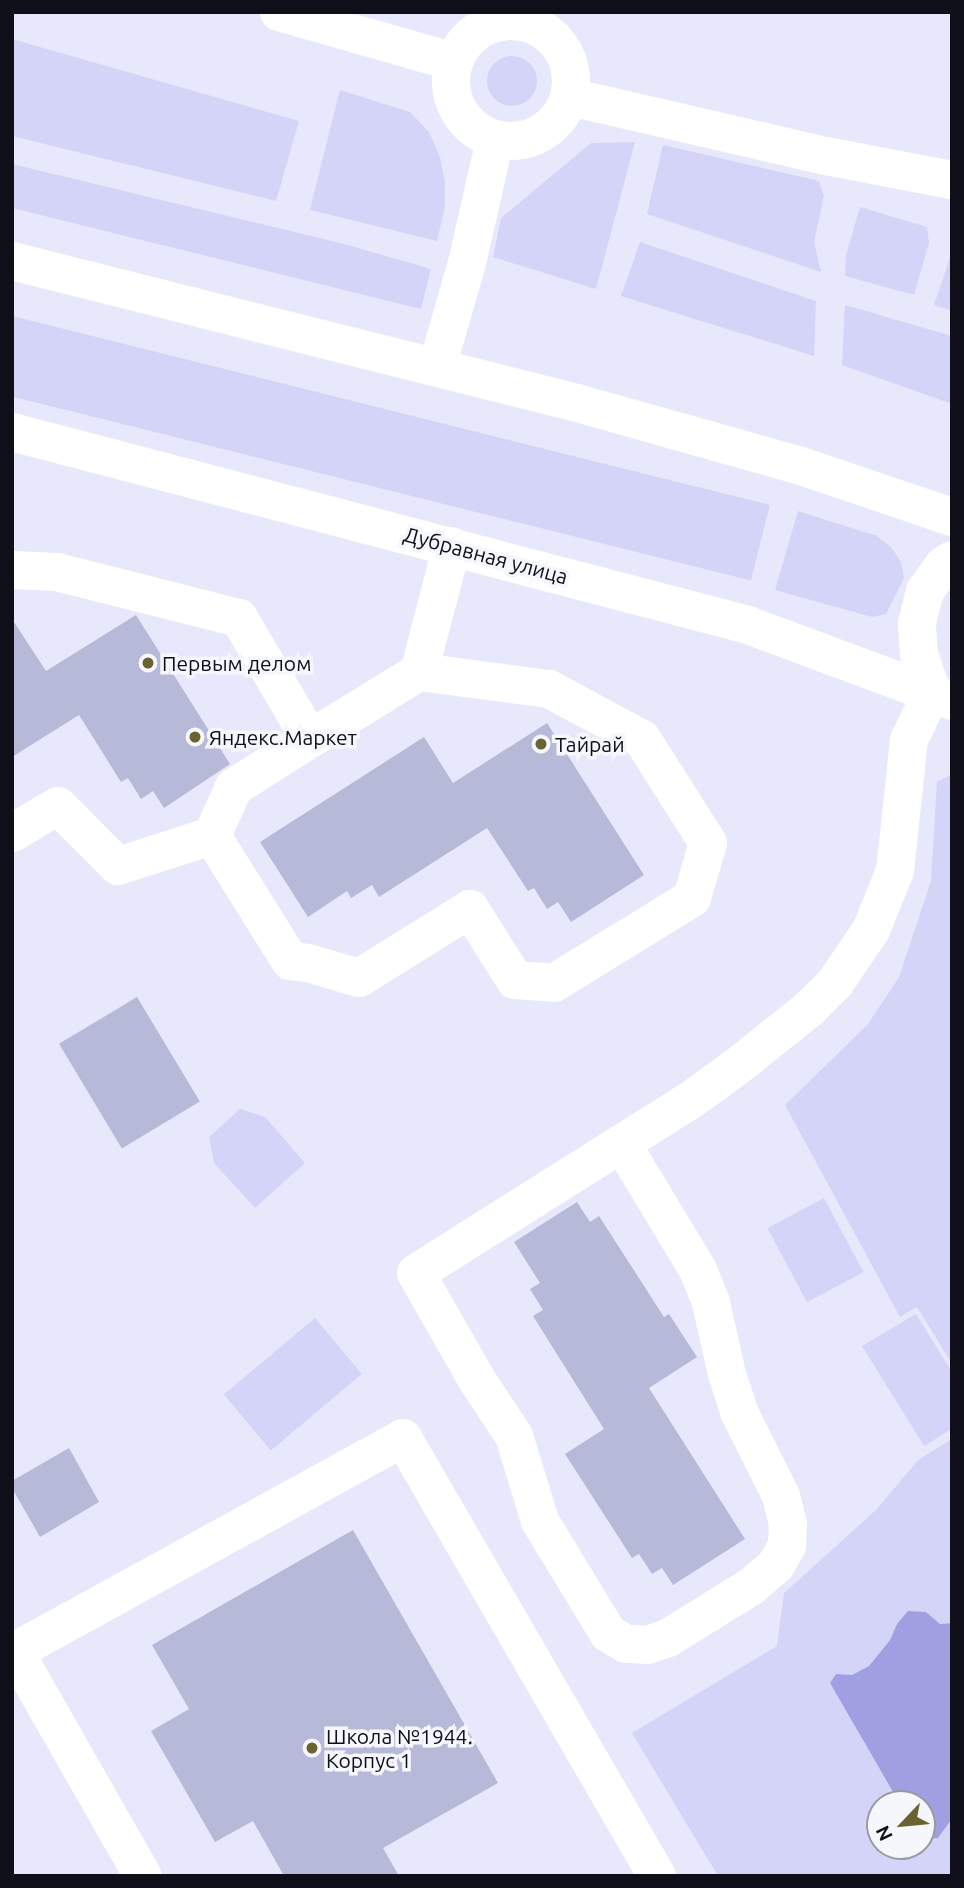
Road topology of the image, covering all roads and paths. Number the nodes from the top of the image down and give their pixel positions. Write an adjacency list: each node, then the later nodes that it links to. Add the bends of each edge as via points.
1 (279, 12): 3 (main road)
2 (528, 17): 3 (main road, via 482,27); 4 (main road, via 564,51 570,66)
3 (454, 62): 5 (main road, via 450,78 457,110 474,128)
4 (570, 97): 5 (main road, via 554,124 541,134 511,142); 6 (main road)
5 (495, 140): 8 (main road)
6 (952, 180)
7 (12, 261): 8 (main road)
8 (437, 367): 10 (main road, via 798,465)
9 (12, 432): 11 (main road, Дубравная улица)
10 (952, 517)
11 (452, 546): 14 (main road); 15 (main road, Дубравная улица, via 748,625)
12 (952, 561): 15 (main road, via 933,577 919,606 916,639)
13 (12, 570): 16 (main road, via 57,572 239,618)
14 (419, 672): 16 (main road); 18 (main road, via 549,689 642,739 708,843 692,898 554,983 514,980 470,909 359,978 309,962 290,961)
15 (942, 696): 19 (main road, via 909,740 895,871 871,930 850,963 809,1009 735,1068)
16 (310, 739): 18 (main road, via 234,787)
17 (12, 833): 18 (main road, via 58,806 118,866)
18 (212, 836)
19 (622, 1144): 19 (main road, via 416,1273 514,1436 540,1521 608,1633 626,1644 648,1646 752,1586 776,1566 787,1546 788,1524 781,1496 740,1412 698,1270)
20 (13, 1652): 21 (main road); 22 (main road, via 403,1438)
21 (143, 1876)
22 (657, 1876)

